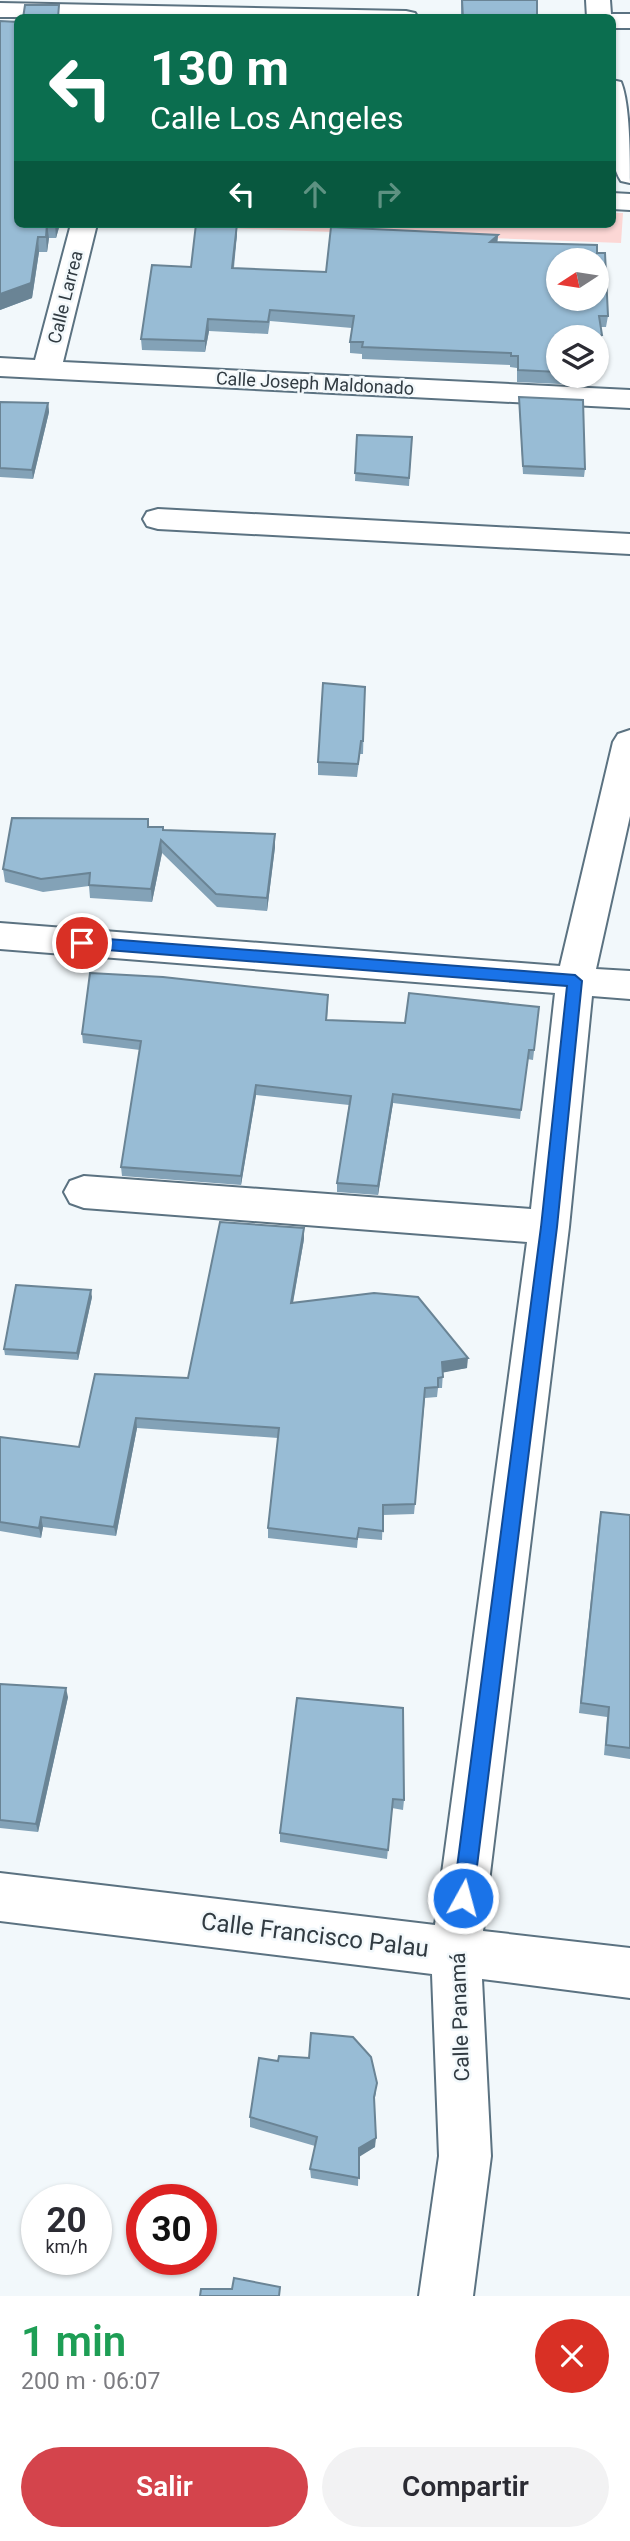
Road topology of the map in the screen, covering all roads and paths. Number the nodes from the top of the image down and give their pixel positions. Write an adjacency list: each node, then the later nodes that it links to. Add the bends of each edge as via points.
1 (0, 10): 2 (street)
2 (109, 14)
3 (616, 107): 4 (street)
4 (630, 175)
5 (83, 228): 7 (street, Calle Larrea)
6 (0, 367): 7 (street, Calle Joseph Maldonado)
7 (47, 369): 8 (street, Calle Joseph Maldonado)
8 (630, 399)
9 (158, 519): 10 (street)
10 (630, 544)
11 (630, 742): 13 (street, Calle Panamá)
12 (0, 936): 13 (street)
13 (575, 981): 14 (street); 16 (street, Calle Panamá)
14 (630, 985)
15 (84, 1192): 16 (street)
16 (549, 1227): 18 (street, Calle Panamá)
17 (0, 1897): 18 (street, Calle Francisco Palau)
18 (456, 1952): 19 (street, Calle Francisco Palau); 20 (street, Calle Panamá, via 465,2156)
19 (630, 1973)
20 (446, 2296)

